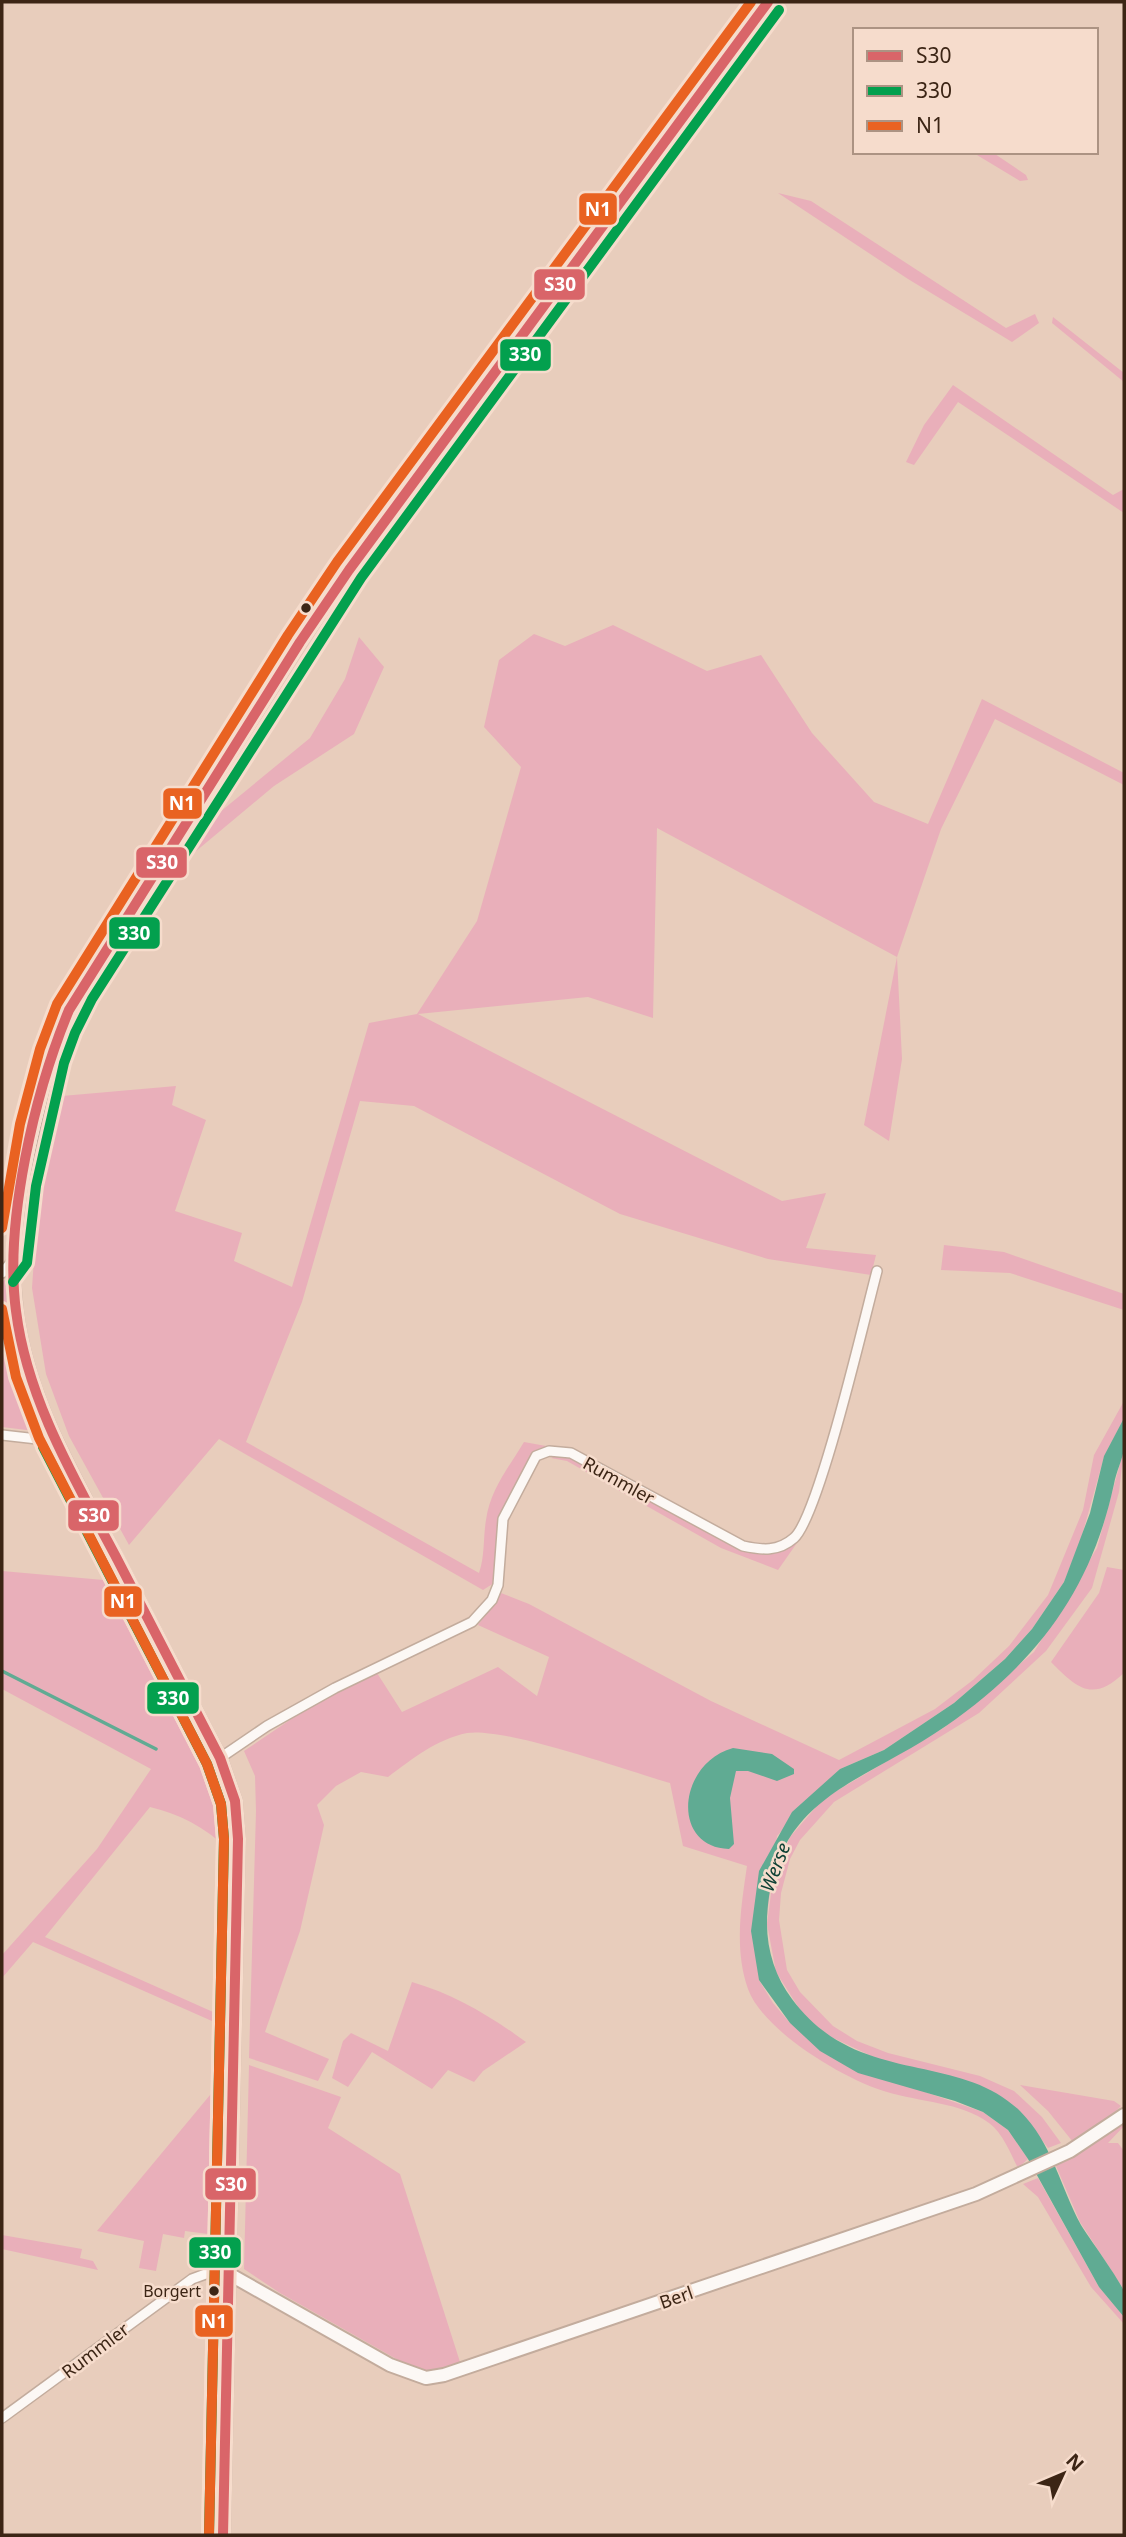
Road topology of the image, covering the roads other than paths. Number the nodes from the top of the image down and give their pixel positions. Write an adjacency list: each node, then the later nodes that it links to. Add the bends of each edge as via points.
1 (768, 2): 2 (main road, via 349,570 80,992 62,1027 46,1077 22,1184)
2 (13, 1260): 4 (street); 6 (main road, via 21,1340)
3 (877, 1271): 7 (street, Rummler, via 807,1522 796,1537 775,1549 743,1546 571,1453 549,1451 536,1456 503,1519 498,1585 492,1600 472,1622 335,1688)
4 (2, 1273)
5 (2, 1435): 6 (street)
6 (55, 1441): 7 (main road)
7 (220, 1758): 9 (main road, via 235,1801 238,1839)
8 (1124, 2115): 9 (main road, Berl, via 1065,2154 951,2203 435,2376 390,2365)
9 (229, 2274): 10 (street, Rummler, via 211,2272 192,2278); 11 (main road)
10 (2, 2418)
11 (223, 2535)

